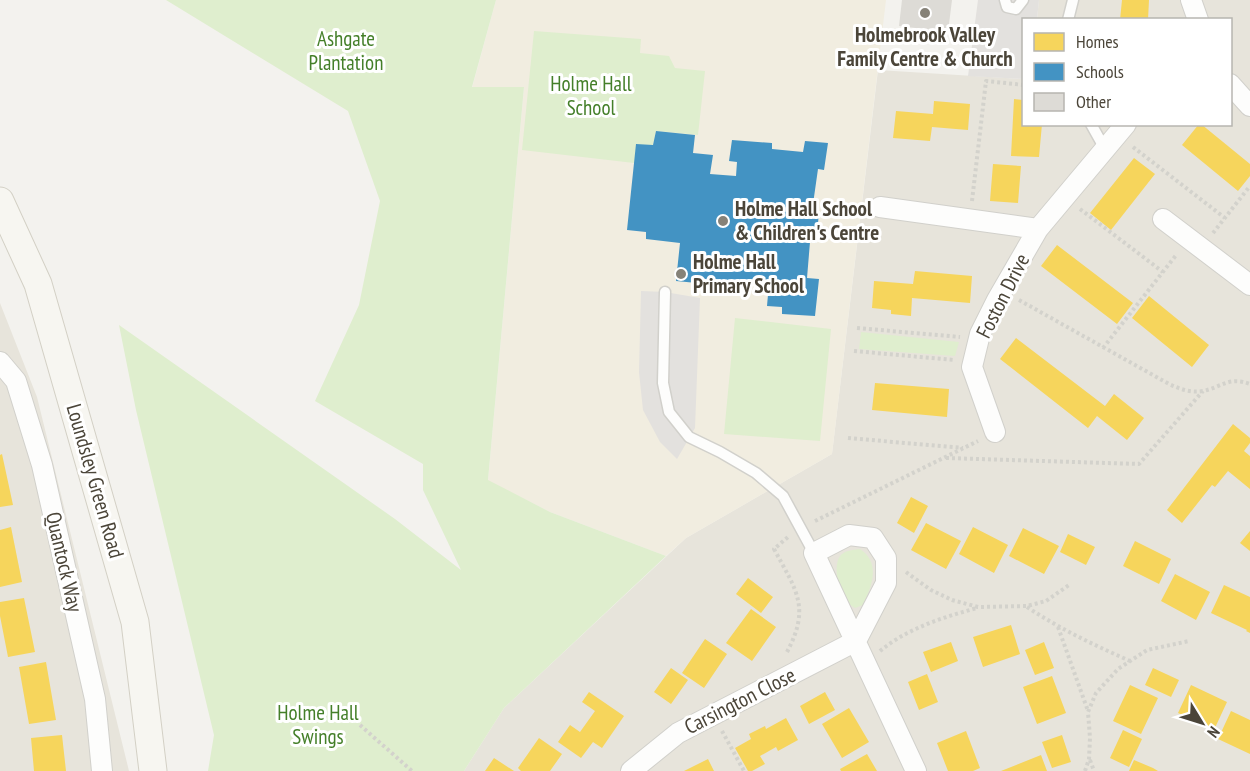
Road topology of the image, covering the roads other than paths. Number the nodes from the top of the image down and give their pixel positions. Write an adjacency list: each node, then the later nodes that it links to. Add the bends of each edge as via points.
1 (1005, 0): 2 (lane, via 1007,8 1016,9)
2 (1023, 0)
3 (1072, 0): 5 (lane)
4 (1191, 0): 6 (street)
5 (1068, 18)
6 (1197, 18)
7 (1232, 86): 8 (street)
8 (1250, 106)
9 (1095, 126): 10 (lane)
10 (1116, 136): 14 (street, Foston Drive)
11 (0, 201): 22 (main road, Loundsley Green Road, via 38,284 135,622)
12 (880, 207): 14 (street, Foston Drive)
13 (1163, 219): 15 (street)
14 (1038, 229): 18 (street, Foston Drive, via 979,339 973,362)
15 (1250, 285)
16 (665, 292): 19 (lane, via 663,383 669,412 689,437 756,473 783,495)
17 (0, 362): 21 (street, Quantock Way, via 16,381 42,465 95,699)
18 (994, 432)
19 (814, 553): 20 (street); 20 (street, via 849,535 873,538 886,558 886,583)
20 (856, 641): 23 (street, Carsington Close, via 678,733); 24 (street)
21 (102, 771)
22 (153, 771)
23 (631, 771)
24 (916, 771)

